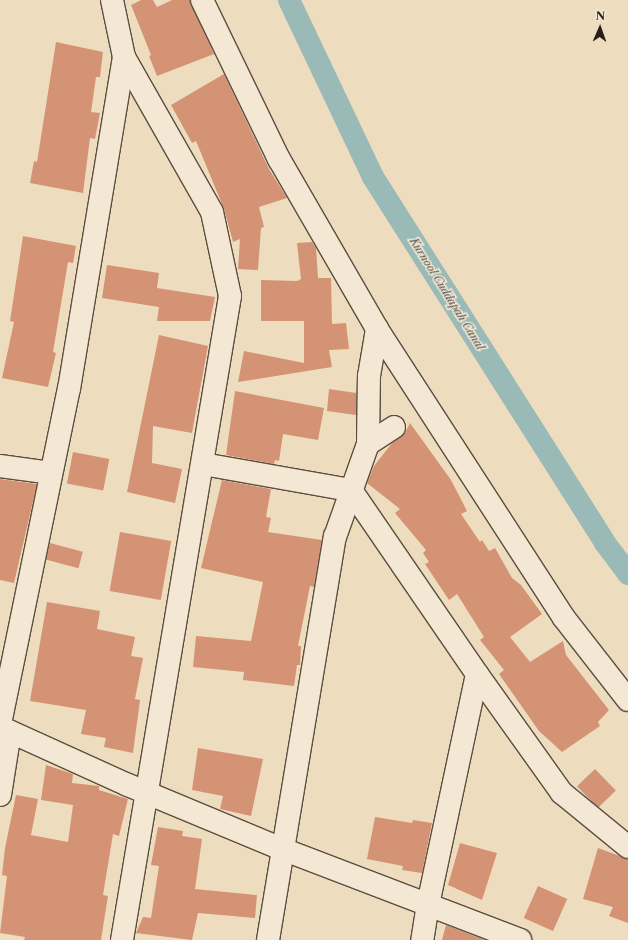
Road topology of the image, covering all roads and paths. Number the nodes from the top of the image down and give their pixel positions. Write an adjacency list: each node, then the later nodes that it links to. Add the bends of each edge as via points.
1 (112, 0): 3 (street)
2 (202, 0): 4 (street, via 279,158)
3 (124, 57): 7 (street, via 212,212 230,296); 9 (street, via 69,389)
4 (377, 330): 6 (street, via 369,376); 12 (street, via 564,618)
5 (394, 427): 6 (street)
6 (368, 444): 10 (street)
7 (203, 464): 10 (street); 14 (street)
8 (0, 466): 9 (street)
9 (51, 473): 13 (street)
10 (352, 490): 11 (street); 17 (street, via 335,538)
11 (477, 674): 16 (street, via 562,793); 18 (street)
12 (628, 700)
13 (3, 728): 14 (street); 15 (street)
14 (146, 791): 17 (street); 19 (street)
15 (0, 795)
16 (628, 847)
17 (282, 849): 18 (street); 20 (street)
18 (428, 904): 21 (street); 22 (street)
19 (122, 940)
20 (268, 940)
21 (422, 940)
22 (520, 940)

